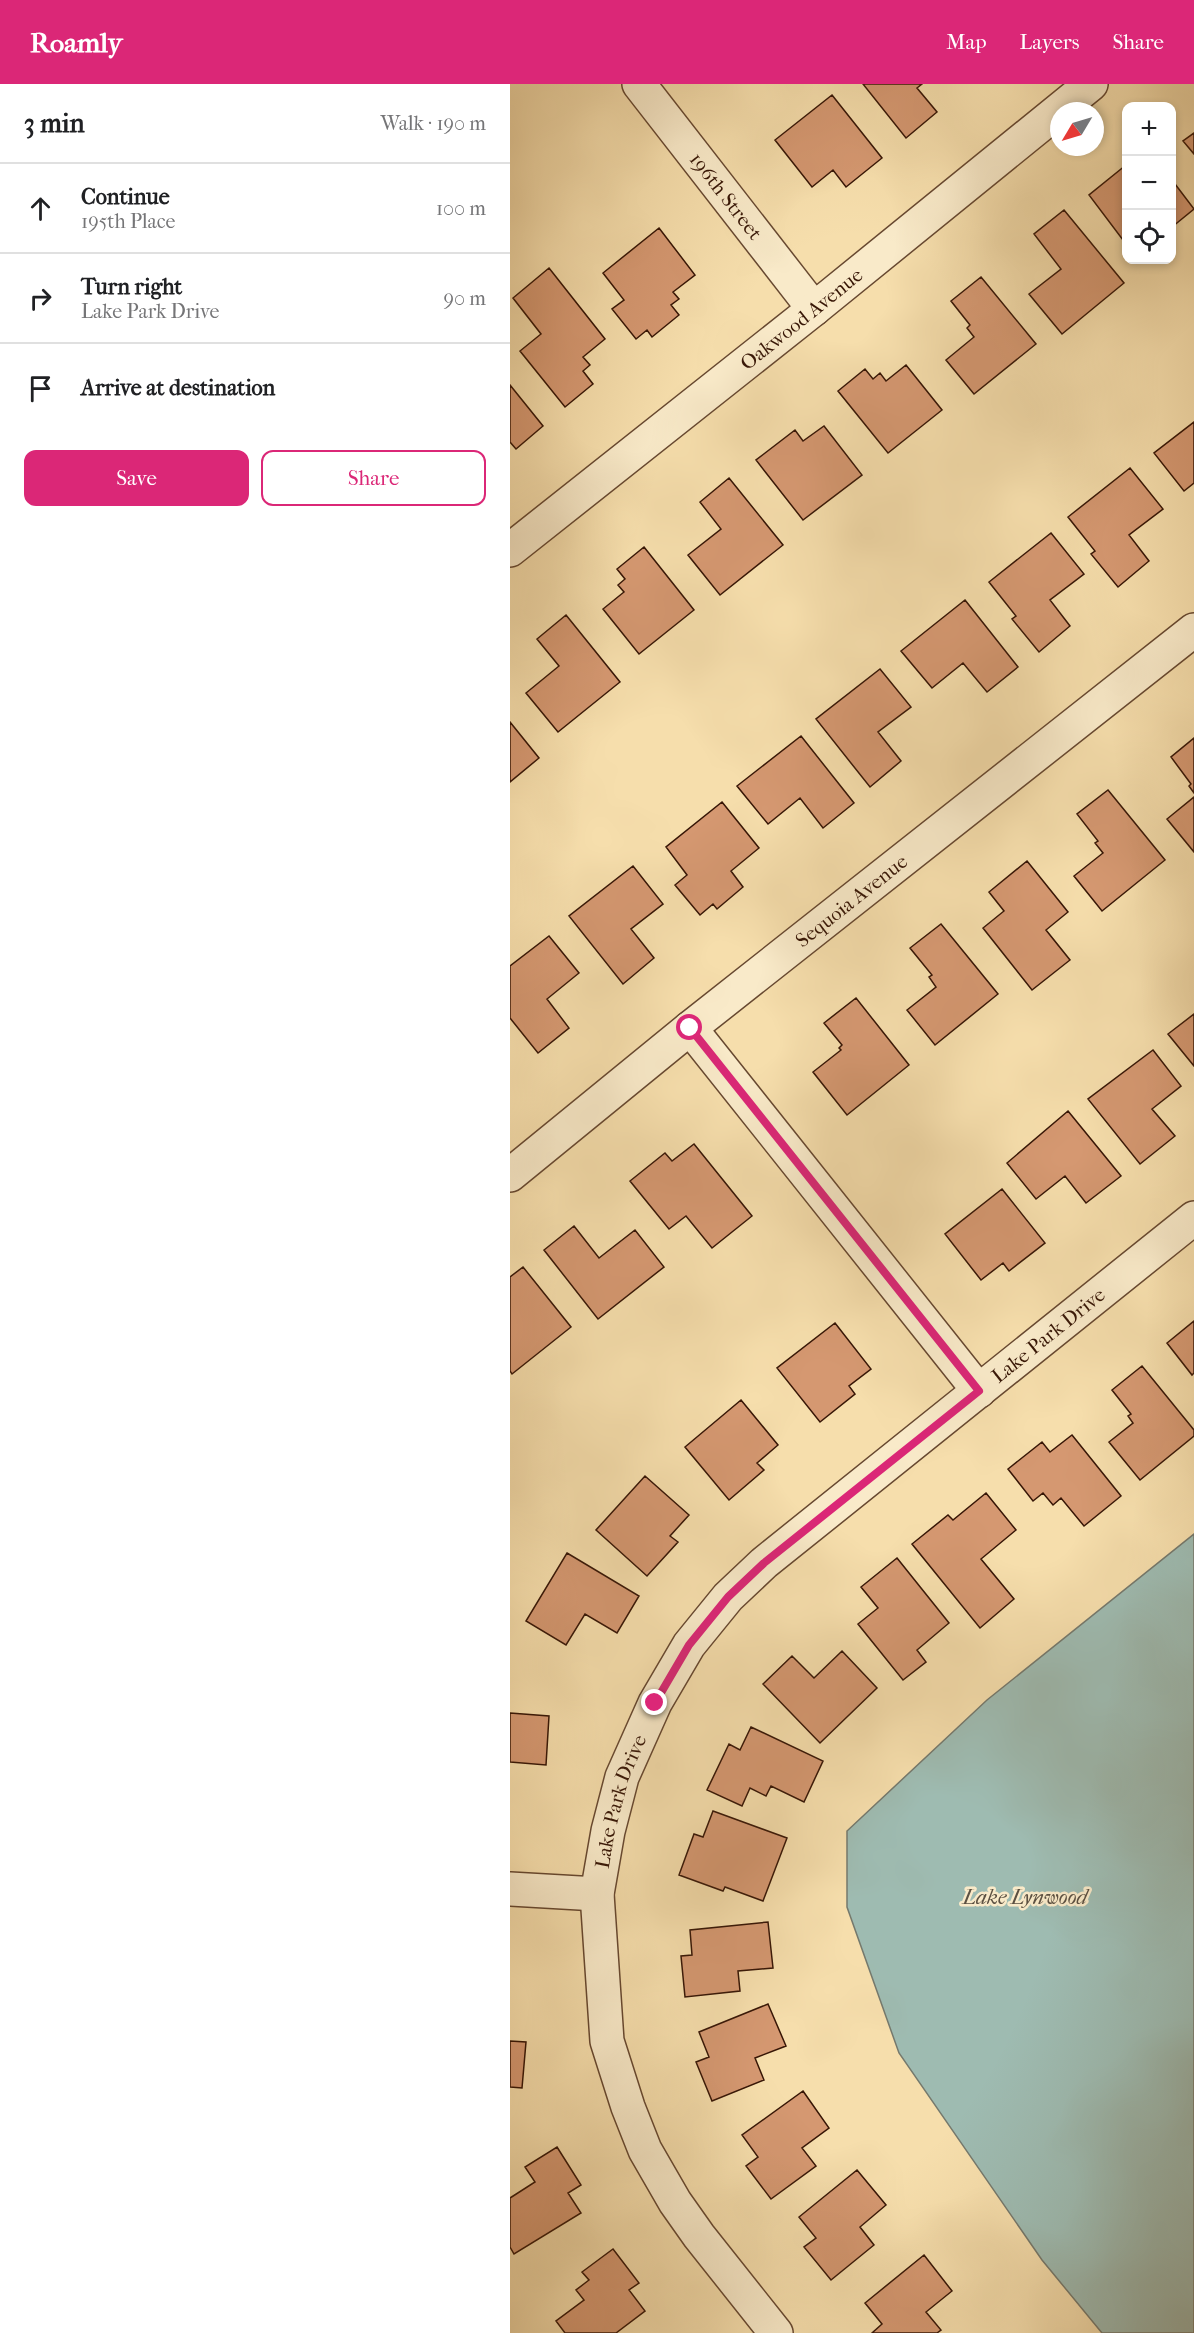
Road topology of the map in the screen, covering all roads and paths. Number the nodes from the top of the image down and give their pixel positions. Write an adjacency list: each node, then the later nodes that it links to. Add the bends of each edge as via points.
1 (639, 84): 3 (street, 196th Street)
2 (1091, 84): 3 (street, Oakwood Avenue)
3 (814, 309): 4 (street, Oakwood Avenue)
4 (510, 550)
5 (1194, 630): 6 (street, Sequoia Avenue)
6 (690, 1028): 7 (street, Sequoia Avenue); 9 (street)
7 (510, 1175)
8 (1194, 1218): 9 (street, Lake Park Drive)
9 (979, 1391): 11 (street, Lake Park Drive, via 764,1563 728,1597 689,1645 655,1703 622,1777)
10 (510, 1889): 11 (street)
11 (597, 1894): 12 (street, Lake Park Drive, via 607,2041 645,2150 699,2236)
12 (776, 2333)

